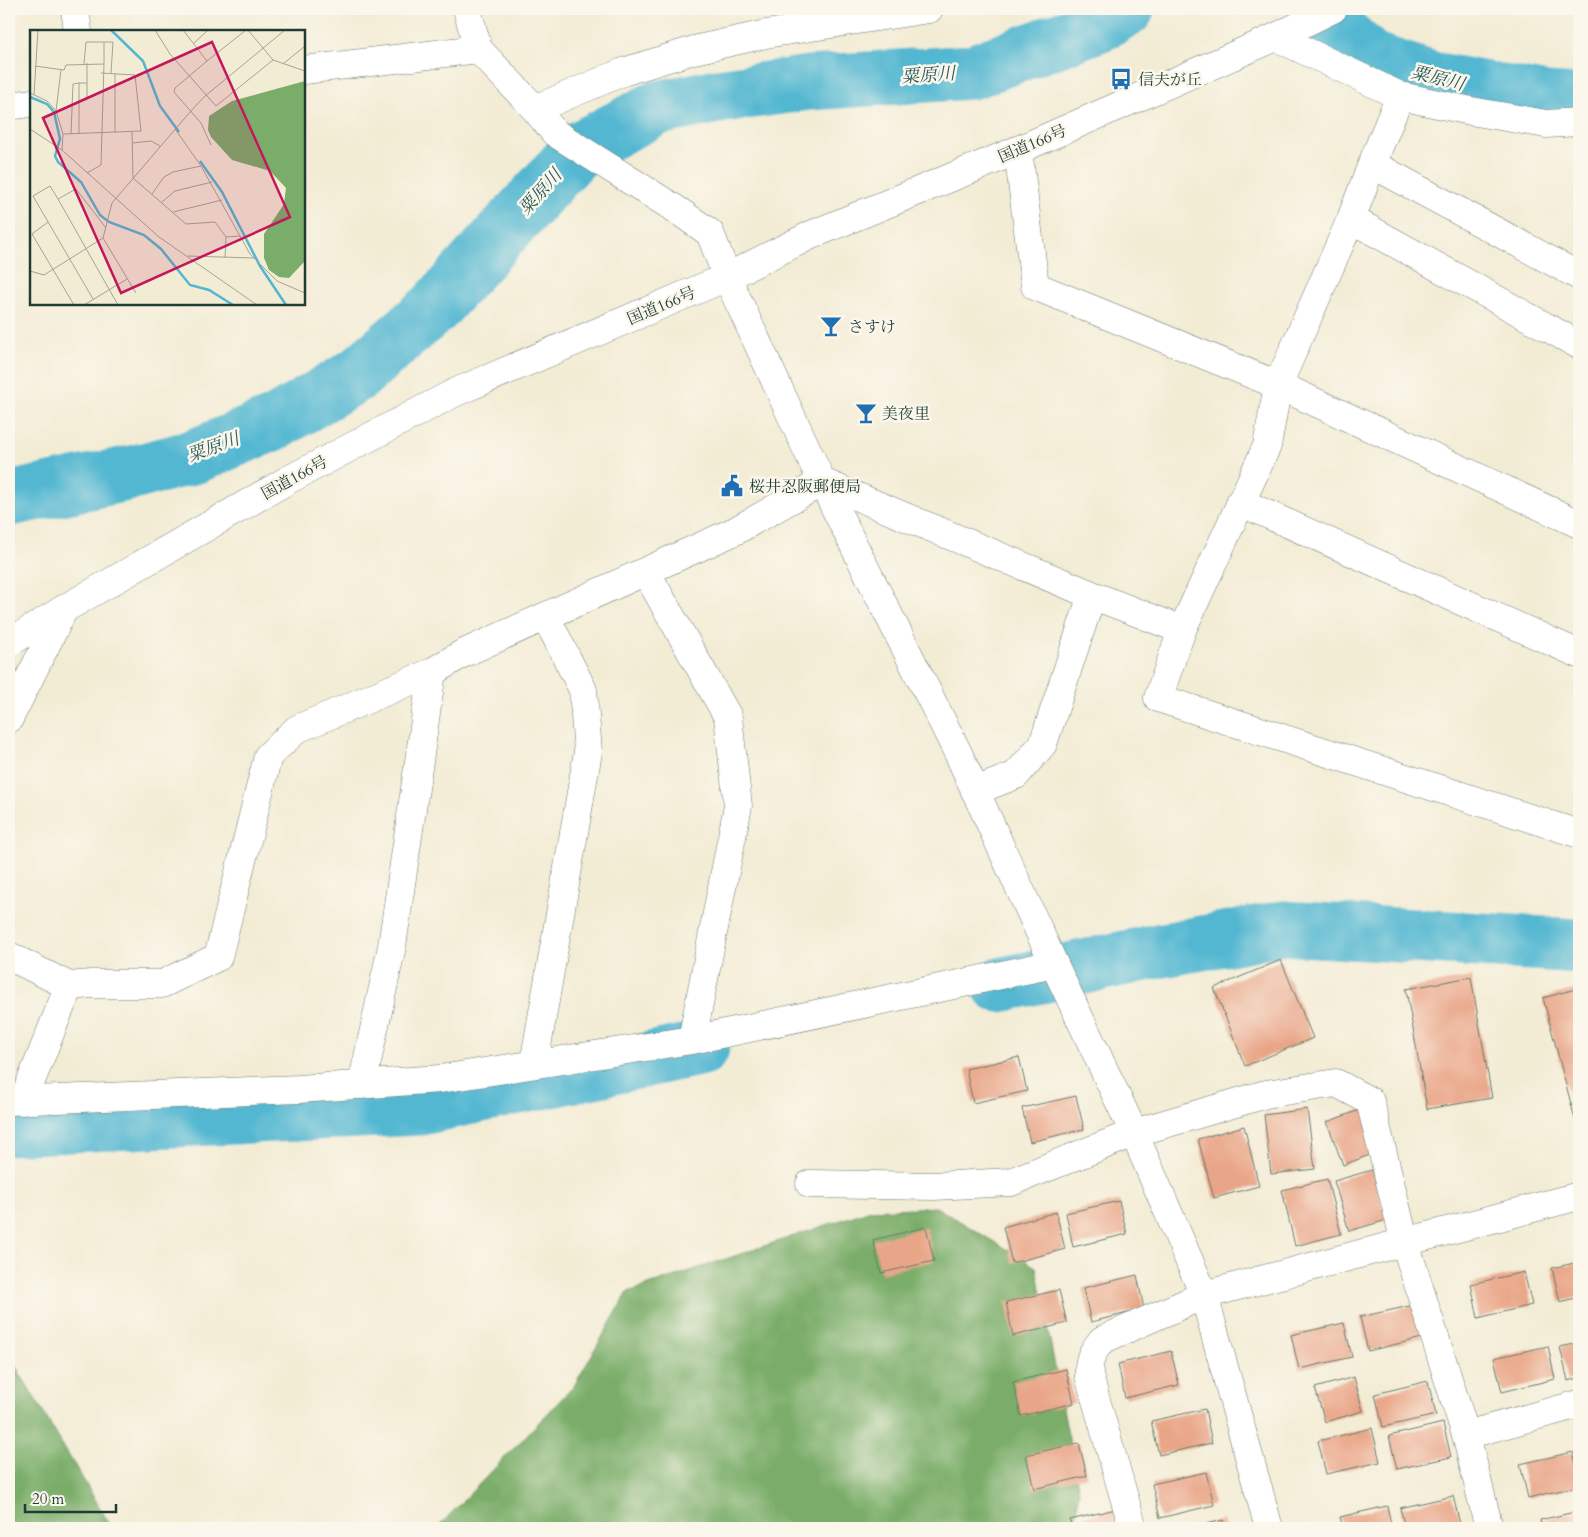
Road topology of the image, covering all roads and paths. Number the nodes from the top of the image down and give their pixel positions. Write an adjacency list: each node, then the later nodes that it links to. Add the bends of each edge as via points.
1 (75, 9): 5 (main road)
2 (467, 9): 7 (main road)
3 (929, 9): 12 (main road, via 766,34 694,50 623,72)
4 (1333, 9): 6 (main road, 国道166号)
5 (78, 30)
6 (1276, 37): 9 (main road); 14 (main road, 国道166号)
7 (478, 49): 8 (main road); 12 (main road)
8 (305, 70)
9 (1400, 96): 13 (main road, via 1546,124); 15 (main road)
10 (30, 103): 11 (main road)
11 (9, 106)
12 (535, 109): 18 (main road, via 554,133 710,233)
13 (1579, 122)
14 (1018, 150): 18 (main road, 国道166号, via 811,235); 20 (main road, via 1035,286)
15 (1372, 164): 16 (main road); 17 (main road)
16 (1351, 219): 19 (main road); 20 (main road)
17 (1579, 276)
18 (727, 277): 21 (main road); 26 (main road, 国道166号, via 454,393 288,480)
19 (1579, 345)
20 (1278, 385): 22 (main road, via 1267,446); 23 (main road)
21 (822, 482): 24 (main road, via 735,531); 25 (main road); 33 (main road)
22 (1240, 502): 28 (main road); 30 (main road)
23 (1579, 524)
24 (646, 572): 27 (main road); 38 (main road, via 728,717 738,806)
25 (1092, 595): 28 (main road); 33 (main road, via 1043,744 1016,775)
26 (64, 609): 29 (main road, 国道166号); 32 (main road)
27 (546, 617): 31 (main road, via 462,654); 39 (main road, via 583,690 588,752)
28 (1182, 630): 34 (main road, via 1158,698)
29 (9, 643)
30 (1579, 654)
31 (432, 672): 37 (main road, via 297,729 268,756 218,956 162,984); 40 (main road, via 392,946)
32 (9, 719)
33 (976, 791): 36 (main road)
34 (1579, 834)
35 (9, 956): 37 (main road)
36 (1054, 964): 38 (main road); 42 (main road)
37 (68, 986): 41 (main road)
38 (692, 1040): 39 (main road)
39 (534, 1064): 40 (main road, via 440,1079)
40 (362, 1085): 41 (main road)
41 (16, 1101)
42 (1134, 1133): 43 (main road, via 1011,1182 934,1186); 45 (main road, via 1266,1094 1336,1082 1370,1102); 46 (main road)
43 (810, 1184)
44 (1579, 1196): 45 (main road)
45 (1405, 1243): 46 (main road); 48 (main road)
46 (1204, 1295): 49 (main road, via 1102,1340 1088,1364); 50 (main road)
47 (1579, 1404): 48 (main road)
48 (1466, 1435): 51 (main road)
49 (1133, 1528)
50 (1269, 1528)
51 (1489, 1528)

